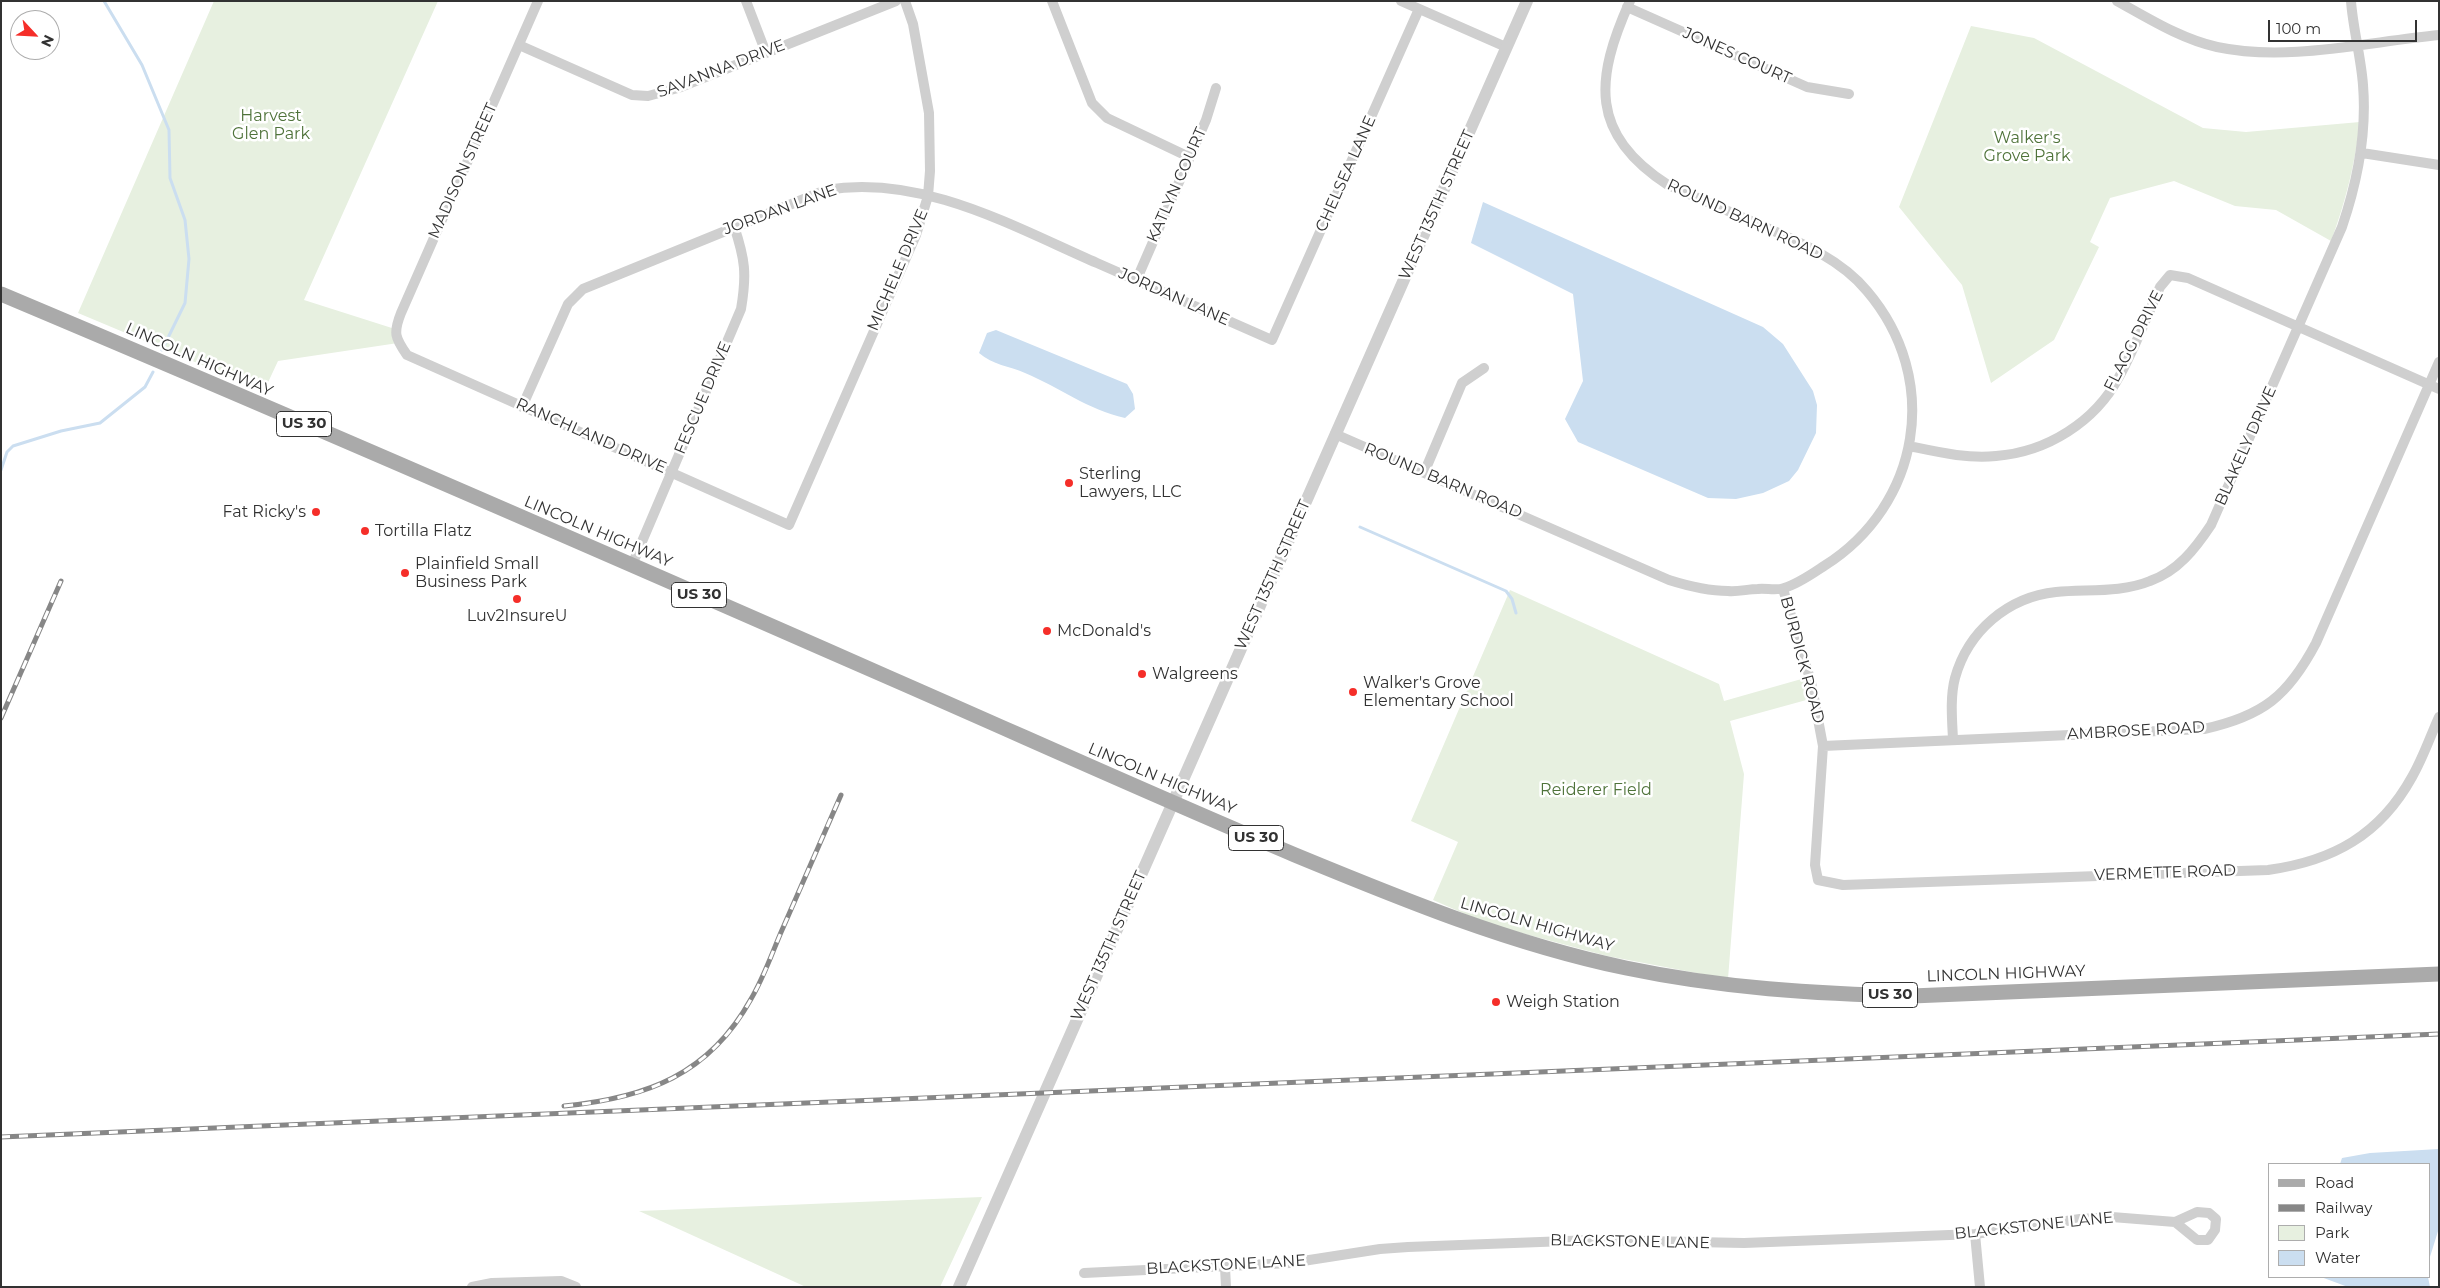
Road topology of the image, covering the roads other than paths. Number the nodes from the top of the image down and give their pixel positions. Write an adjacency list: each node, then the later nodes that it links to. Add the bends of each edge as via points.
1 (538, 1): 14 (street, MADISON STREET)
2 (746, 1): 16 (street)
3 (896, 1): 16 (street, SAVANNA DRIVE)
4 (904, 1): 22 (street, MICHELE DRIVE, via 913,24 929,112)
5 (1052, 1): 20 (street, via 1092,103 1107,118)
6 (1401, 1): 11 (street)
7 (1527, 1): 15 (street, WEST 135TH STREET)
8 (2117, 1): 13 (street, via 2174,31 2215,46 2256,53)
9 (2351, 1): 13 (street, BLAKELY DRIVE)
10 (1629, 4): 18 (street, JONES COURT, via 1807,87); 35 (street, ROUND BARN ROAD, via 1610,51 1604,78 1605,102 1614,129 1626,148 1646,171 1668,185 1817,251 1843,268 1866,290 1887,317 1911,382 1913,412)
11 (1419, 9): 15 (street); 27 (street, CHELSEA LANE)
12 (2439, 35): 13 (street)
13 (2358, 44): 19 (street, BLAKELY DRIVE, via 2363,85)
14 (519, 45): 16 (street, SAVANNA DRIVE, via 632,94 648,96 664,93); 28 (street, MADISON STREET, via 401,313 395,329)
15 (1506, 47): 34 (street, WEST 135TH STREET)
16 (766, 53)
17 (1216, 88): 20 (street, KATLYN COURT)
18 (1849, 94)
19 (2362, 153): 21 (street); 26 (street, BLAKELY DRIVE, via 2342,228)
20 (1189, 157): 24 (street, KATLYN COURT)
21 (2439, 165)
22 (928, 196): 23 (street, JORDAN LANE, via 852,186 826,190); 24 (street, JORDAN LANE, via 967,206); 38 (street, MICHELE DRIVE, via 916,235)
23 (734, 226): 33 (street, JORDAN LANE, via 583,289 568,304); 36 (street, FESCUE DRIVE, via 744,258 746,284 741,309)
24 (1136, 281): 27 (street, JORDAN LANE)
25 (1, 294): 39 (main road, LINCOLN HIGHWAY / US 30)
26 (2298, 328): 31 (street, FLAGG DRIVE); 35 (street, FLAGG DRIVE, via 2188,278 2170,275 2160,287 2119,377 2101,403 2055,440 2027,451 1996,456 1963,456); 42 (street, BLAKELY DRIVE, via 2211,525 2193,552 2174,569 2151,581 2127,588 2054,592 2027,598 2001,611 1980,631 1955,678)
27 (1272, 340)
28 (398, 342): 33 (street, RANCHLAND DRIVE, via 407,355)
29 (2439, 362): 31 (street, AMBROSE ROAD)
30 (1484, 368): 37 (street, via 1462,383)
31 (2428, 385): 32 (street, FLAGG DRIVE); 42 (street, AMBROSE ROAD, via 2312,651 2285,690 2260,710 2235,722 2204,729)
32 (2439, 389)
33 (522, 407): 36 (street, RANCHLAND DRIVE)
34 (1335, 434): 37 (street, ROUND BARN ROAD); 44 (street, WEST 135TH STREET)
35 (1909, 446): 40 (street, ROUND BARN ROAD, via 1897,486 1861,537 1839,557)
36 (672, 472): 38 (street, RANCHLAND DRIVE); 39 (street, FESCUE DRIVE)
37 (1424, 472): 40 (street, ROUND BARN ROAD, via 1668,580 1728,592)
38 (789, 525)
39 (632, 566): 44 (main road, LINCOLN HIGHWAY / US 30)
40 (1783, 589): 43 (street, BURDICK ROAD, via 1811,682)
41 (2439, 717): 45 (street, VERMETTE ROAD, via 2413,776 2393,807 2352,844 2296,866 2268,870 1843,885)
42 (1953, 739): 43 (street, AMBROSE ROAD)
43 (1823, 746): 45 (street, BURDICK ROAD, via 1815,865)
44 (1172, 803): 46 (main road, LINCOLN HIGHWAY / US 30, via 1475,927 1622,967 1727,985 1814,993 1912,996); 53 (street, WEST 135TH STREET)
45 (1818, 880)
46 (2439, 974)
47 (2175, 1222): 48 (street, BLACKSTONE LANE, via 2080,1218)
48 (1975, 1234): 49 (street, BLACKSTONE LANE, via 1744,1243 1593,1240 1503,1243 1380,1249 1318,1260); 55 (street)
49 (1225, 1267): 50 (street, BLACKSTONE LANE); 54 (street)
50 (1084, 1273)
51 (472, 1287): 52 (street, via 492,1283 561,1282)
52 (576, 1287)
53 (959, 1287)
54 (1226, 1287)
55 (1980, 1287)

